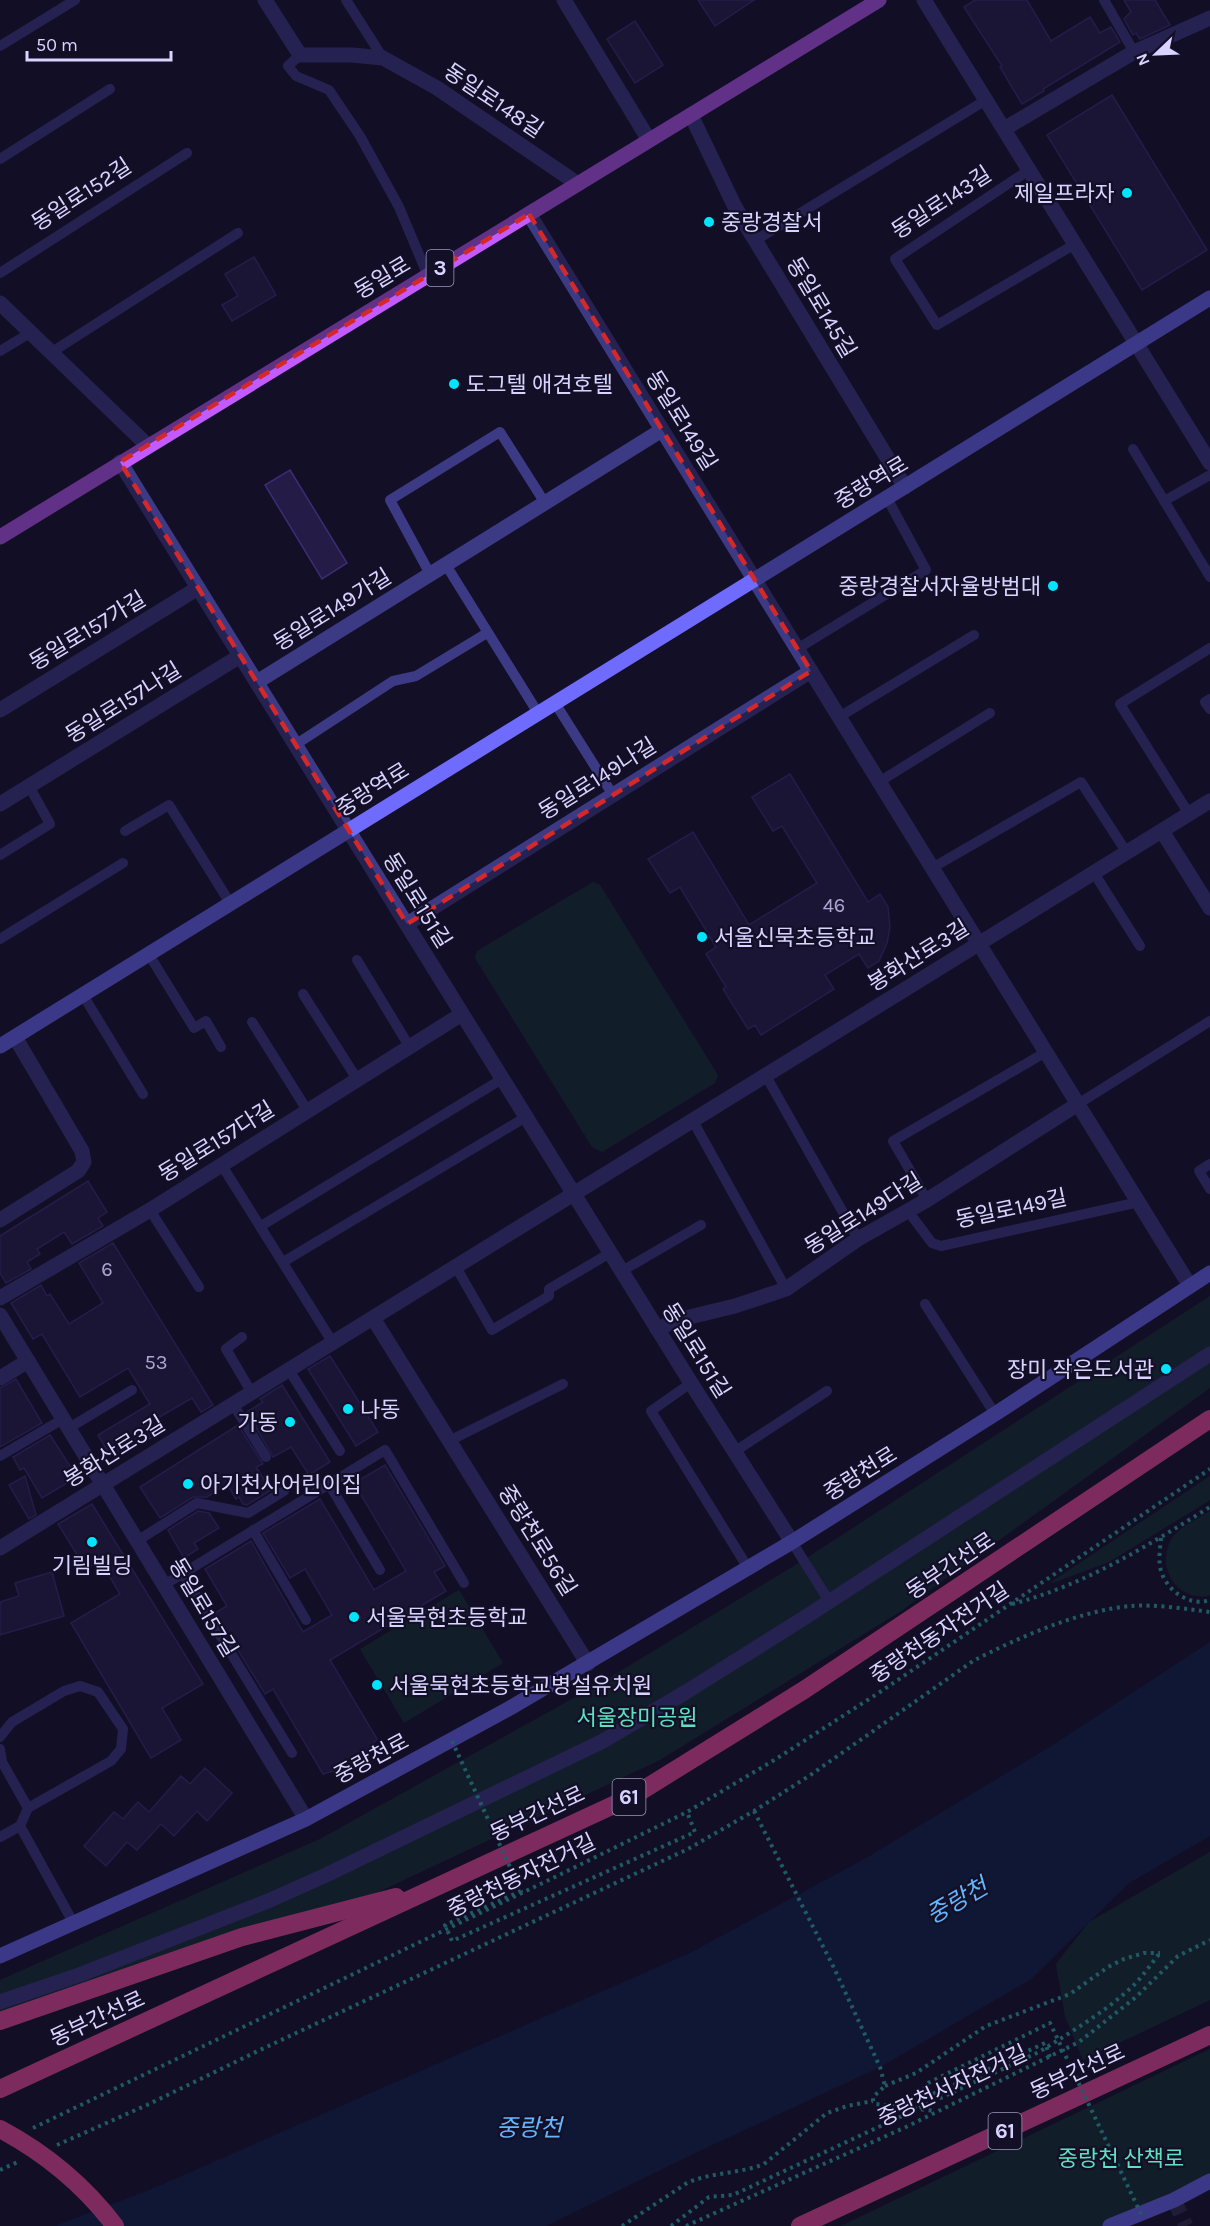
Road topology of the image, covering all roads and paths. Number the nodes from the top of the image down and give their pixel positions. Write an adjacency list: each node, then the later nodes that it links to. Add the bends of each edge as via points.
1 (75, 0): 9 (lane)
2 (265, 0): 11 (street)
3 (346, 0): 12 (lane, 동일로148길)
4 (564, 0): 17 (street)
5 (879, 0): 15 (main road, 동일로 / 3)
6 (924, 0): 14 (street)
7 (1104, 0): 10 (lane)
8 (1210, 18): 10 (street)
9 (0, 45)
10 (1134, 52): 16 (street)
11 (300, 55): 12 (street, 동일로148길); 27 (lane, via 288,66 296,76 329,90 360,136 399,207)
12 (383, 58): 21 (street, 동일로148길, via 436,88)
13 (110, 89): 19 (lane)
14 (986, 100): 16 (street); 24 (lane)
15 (691, 114): 17 (main road, 동일로 / 3); 24 (street, 동일로145길, via 735,207)
16 (1004, 129): 20 (street)
17 (649, 140): 21 (main road, 동일로 / 3)
18 (187, 153): 26 (lane, 동일로152길)
19 (0, 159)
20 (1029, 170): 25 (street); 25 (lane, 동일로143길, via 895,259 937,325)
21 (578, 184): 22 (main road, 동일로 / 3)
22 (529, 214): 27 (main road, 동일로 / 3); 34 (street, 동일로149길)
23 (238, 233): 33 (lane)
24 (756, 240): 40 (street, 동일로145길)
25 (1075, 244): 31 (street)
26 (0, 273)
27 (428, 276): 35 (main road, 동일로 / 3)
28 (1210, 298): 31 (street, 중랑역로)
29 (0, 303): 30 (street)
30 (30, 333): 32 (lane); 33 (street)
31 (1137, 344): 37 (street); 40 (street, 중랑역로)
32 (0, 351)
33 (52, 352): 35 (street)
34 (662, 430): 43 (street, 동일로149가길); 49 (street, 동일로149길)
35 (147, 445): 38 (main road, 동일로 / 3)
36 (1133, 449): 42 (lane)
37 (1209, 458)
38 (120, 462): 44 (main road, 동일로 / 3); 50 (street, 동일로151길)
39 (1210, 475): 42 (lane)
40 (905, 487): 41 (street, 중랑역로)
41 (887, 498): 49 (street, 중랑역로); 54 (lane, via 926,570)
42 (1164, 501): 45 (lane)
43 (545, 502): 46 (street, 동일로149가길); 47 (lane, via 500,432 390,500)
44 (0, 537)
45 (1205, 559): 48 (lane)
46 (446, 565): 47 (street, 동일로149가길); 51 (lane)
47 (430, 574): 57 (street, 동일로149가길)
48 (1210, 577)
49 (754, 579): 54 (street, 동일로149길); 58 (street, 중랑역로)
50 (198, 588): 55 (street, 동일로151길); 59 (street, 동일로157가길)
51 (487, 633): 60 (lane); 63 (lane, via 416,676 393,681)
52 (974, 634): 62 (lane)
53 (1210, 648): 69 (lane, via 1120,704)
54 (797, 649): 56 (street, 동일로149길)
55 (240, 656): 57 (street, 동일로151길); 65 (street, 동일로157나길)
56 (811, 671): 62 (street, 동일로149길); 66 (street, 동일로149나길)
57 (257, 682): 63 (street, 동일로151길)
58 (555, 703): 60 (street, 중랑역로); 66 (lane)
59 (0, 710)
60 (538, 713): 70 (street, 중랑역로)
61 (990, 713): 64 (lane)
62 (839, 717): 64 (street, 동일로149길)
63 (296, 745): 70 (street, 동일로151길)
64 (879, 782): 76 (street, 동일로149길)
65 (29, 786): 68 (street, 동일로157나길); 74 (lane, via 50,824)
66 (613, 795): 80 (street, 동일로149나길)
67 (1210, 801): 69 (street, 봉화산로3길)
68 (0, 804)
69 (1189, 814): 72 (street, 봉화산로3길)
70 (348, 830): 78 (street, 중랑역로); 80 (street, 동일로151길)
71 (125, 831): 78 (lane, via 169,805)
72 (1162, 831): 73 (street, 봉화산로3길); 79 (street)
73 (1127, 853): 76 (lane, via 1081,782); 77 (street, 봉화산로3길)
74 (0, 855)
75 (123, 863): 81 (lane)
76 (932, 868): 82 (street, 동일로149길)
77 (1094, 873): 82 (street, 봉화산로3길); 83 (lane)
78 (230, 903): 84 (street, 중랑역로)
79 (1210, 908)
80 (407, 924): 88 (street, 동일로151길)
81 (0, 939)
82 (979, 944): 95 (street, 동일로149길); 96 (street, 봉화산로3길)
83 (1140, 946)
84 (148, 953): 87 (street, 중랑역로); 93 (lane, via 194,1028 206,1021)
85 (357, 960): 94 (lane)
86 (303, 994): 97 (lane)
87 (83, 995): 91 (street, 중랑역로); 99 (lane)
88 (462, 1014): 94 (street, 동일로157다길); 98 (street, 동일로151길)
89 (1210, 1021): 100 (lane)
90 (252, 1022): 101 (lane, 동일로157다길)
91 (15, 1037): 92 (street, 중랑역로); 112 (street, via 82,1151 84,1162 78,1171)
92 (0, 1046)
93 (221, 1047)
94 (409, 1047): 97 (street, 동일로157다길)
95 (1046, 1052): 100 (street, 동일로149길); 108 (lane, 동일로149길, via 893,1140)
96 (766, 1076): 103 (street, 봉화산로3길); 115 (lane)
97 (357, 1079): 101 (street, 동일로157다길)
98 (502, 1079): 102 (street, 동일로151길); 114 (lane)
99 (143, 1094)
100 (1078, 1104): 108 (street, 동일로149다길); 109 (street, 동일로149길)
101 (307, 1110): 104 (street, 동일로157다길)
102 (526, 1117): 107 (street, 동일로151길); 117 (lane)
103 (693, 1121): 107 (street, 봉화산로3길); 123 (lane)
104 (221, 1164): 110 (street, 동일로157다길); 114 (lane)
105 (1210, 1164): 106 (lane, via 1199,1171)
106 (1210, 1189)
107 (574, 1194): 116 (street, 동일로151길); 118 (street, 봉화산로3길)
108 (927, 1200): 111 (street, 동일로149다길)
109 (1139, 1202): 111 (lane, 동일로149길, via 941,1246 932,1243); 121 (street, 동일로149길)
110 (150, 1210): 122 (lane, 동일로157다길); 124 (street, 동일로157다길)
111 (908, 1210): 115 (street, 동일로149다길)
112 (0, 1220)
113 (701, 1225): 119 (lane)
114 (261, 1226): 117 (lane)
115 (858, 1239): 123 (street, 동일로149다길)
116 (610, 1253): 118 (lane, via 549,1288 549,1296 492,1330); 119 (street, 동일로151길)
117 (283, 1262): 130 (lane)
118 (456, 1267): 127 (street, 봉화산로3길)
119 (621, 1271): 128 (street, 동일로151길)
120 (1210, 1273): 121 (street, 중랑천로)
121 (1190, 1286): 141 (street, 중랑천로)
122 (199, 1287)
123 (786, 1289): 128 (street, 동일로149다길)
124 (0, 1298)
125 (925, 1304): 141 (lane)
126 (0, 1315): 132 (street, 동일로157길)
127 (373, 1318): 130 (street, 봉화산로3길); 144 (street, 중랑천로56길)
128 (657, 1329): 135 (street, 동일로151길)
129 (242, 1337): 139 (lane, via 226,1349)
130 (333, 1343): 133 (street, 봉화산로3길)
131 (1210, 1354): 165 (street)
132 (28, 1361): 134 (street); 143 (street, 동일로157길)
133 (289, 1370): 139 (street, 봉화산로3길); 145 (lane)
134 (0, 1378)
135 (691, 1383): 146 (street, 동일로151길); 159 (lane, via 651,1411)
136 (563, 1384): 144 (lane)
137 (132, 1390): 143 (lane)
138 (827, 1391): 146 (lane)
139 (252, 1392): 140 (street, 봉화산로3길)
140 (233, 1404): 148 (lane); 151 (street, 봉화산로3길)
141 (995, 1414): 157 (street, 중랑천로)
142 (1210, 1419): 181 (highway, 동부간선로 / 61, via 804,1690 643,1789)
143 (66, 1423): 147 (lane); 151 (street, 동일로157길)
144 (449, 1441): 169 (street, 중랑천로56길)
145 (340, 1451)
146 (734, 1452): 157 (street, 동일로151길)
147 (0, 1456)
148 (266, 1457)
149 (1210, 1469): 166 (path, 중랑천동자전거길)
150 (328, 1484): 154 (lane); 160 (lane); 162 (lane, via 385,1450)
151 (103, 1485): 156 (street, 동일로157길); 158 (street, 봉화산로3길)
152 (284, 1491): 156 (lane, via 248,1514 197,1503)
153 (1210, 1507): 155 (path)
154 (253, 1530): 161 (lane); 168 (lane)
155 (1161, 1537): 164 (path, via 1160,1570 1171,1588 1191,1600); 166 (path, via 1102,1572)
156 (137, 1541): 163 (street, 동일로157길)
157 (792, 1542): 159 (street, 중랑천로); 165 (lane)
158 (0, 1548)
159 (748, 1568): 169 (street, 중랑천로)
160 (380, 1570)
161 (182, 1573): 163 (lane); 173 (lane)
162 (464, 1584)
163 (164, 1585): 178 (street, 동일로157길)
164 (1210, 1600)
165 (829, 1601): 174 (street, via 603,1741)
166 (1010, 1604): 177 (path, 중랑천동자전거길, via 776,1759)
167 (1210, 1612): 176 (path, via 1132,1606 1076,1619 1010,1643 973,1661)
168 (306, 1620)
169 (588, 1664): 171 (street, 중랑천로)
170 (0, 1737): 175 (lane, via 12,1722 64,1691 80,1686 98,1692 123,1729 122,1749 111,1761)
171 (452, 1741): 174 (path, bridge); 178 (street, 중랑천로)
172 (0, 1749): 175 (lane)
173 (292, 1753)
174 (480, 1801): 177 (path, bridge, via 521,1890 445,1925 452,1941 695,1832); 185 (street, via 268,1901)
175 (28, 1808): 179 (lane)
176 (754, 1811): 189 (path, via 834,1968); 196 (path, via 666,1859)
177 (687, 1812): 195 (path, 중랑천동자전거길)
178 (306, 1819): 182 (street, 중랑천로)
179 (20, 1826): 180 (lane); 182 (lane)
180 (0, 1837)
181 (441, 1885): 186 (highway, via 242,1937); 190 (highway, 동부간선로 / 61)
182 (74, 1924): 184 (street, 중랑천로)
183 (1210, 1940): 188 (path, 중랑천서자전거길, via 1178,1956 1121,2009 1079,2042)
184 (0, 1956)
185 (0, 2002)
186 (0, 2021)
187 (1210, 2035): 205 (highway, 동부간선로 / 61)
188 (1050, 2057): 193 (path, 중랑천서자전거길); 200 (path, bridge, via 1045,2043 941,2091 929,2095 924,2090 926,2084 1050,2023)
189 (885, 2086): 191 (path); 192 (path, via 916,2073 979,2030 1070,1994 1124,1959 1160,1953 1132,1986 1076,2030 1032,2056)
190 (0, 2089)
191 (873, 2101): 192 (path); 202 (path, via 827,2113 764,2164 696,2179)
192 (917, 2109): 193 (path); 203 (path, via 733,2195 709,2197)
193 (937, 2111): 204 (path, 중랑천서자전거길)
194 (0, 2129): 201 (highway, bridge, via 67,2174)
195 (30, 2129)
196 (53, 2147)
197 (21, 2161): 198 (path)
198 (0, 2170)
199 (1210, 2181): 200 (street)
200 (1141, 2214): 206 (street)
201 (115, 2226)
202 (622, 2226)
203 (671, 2226)
204 (686, 2226)
205 (801, 2226)
206 (1110, 2226)

